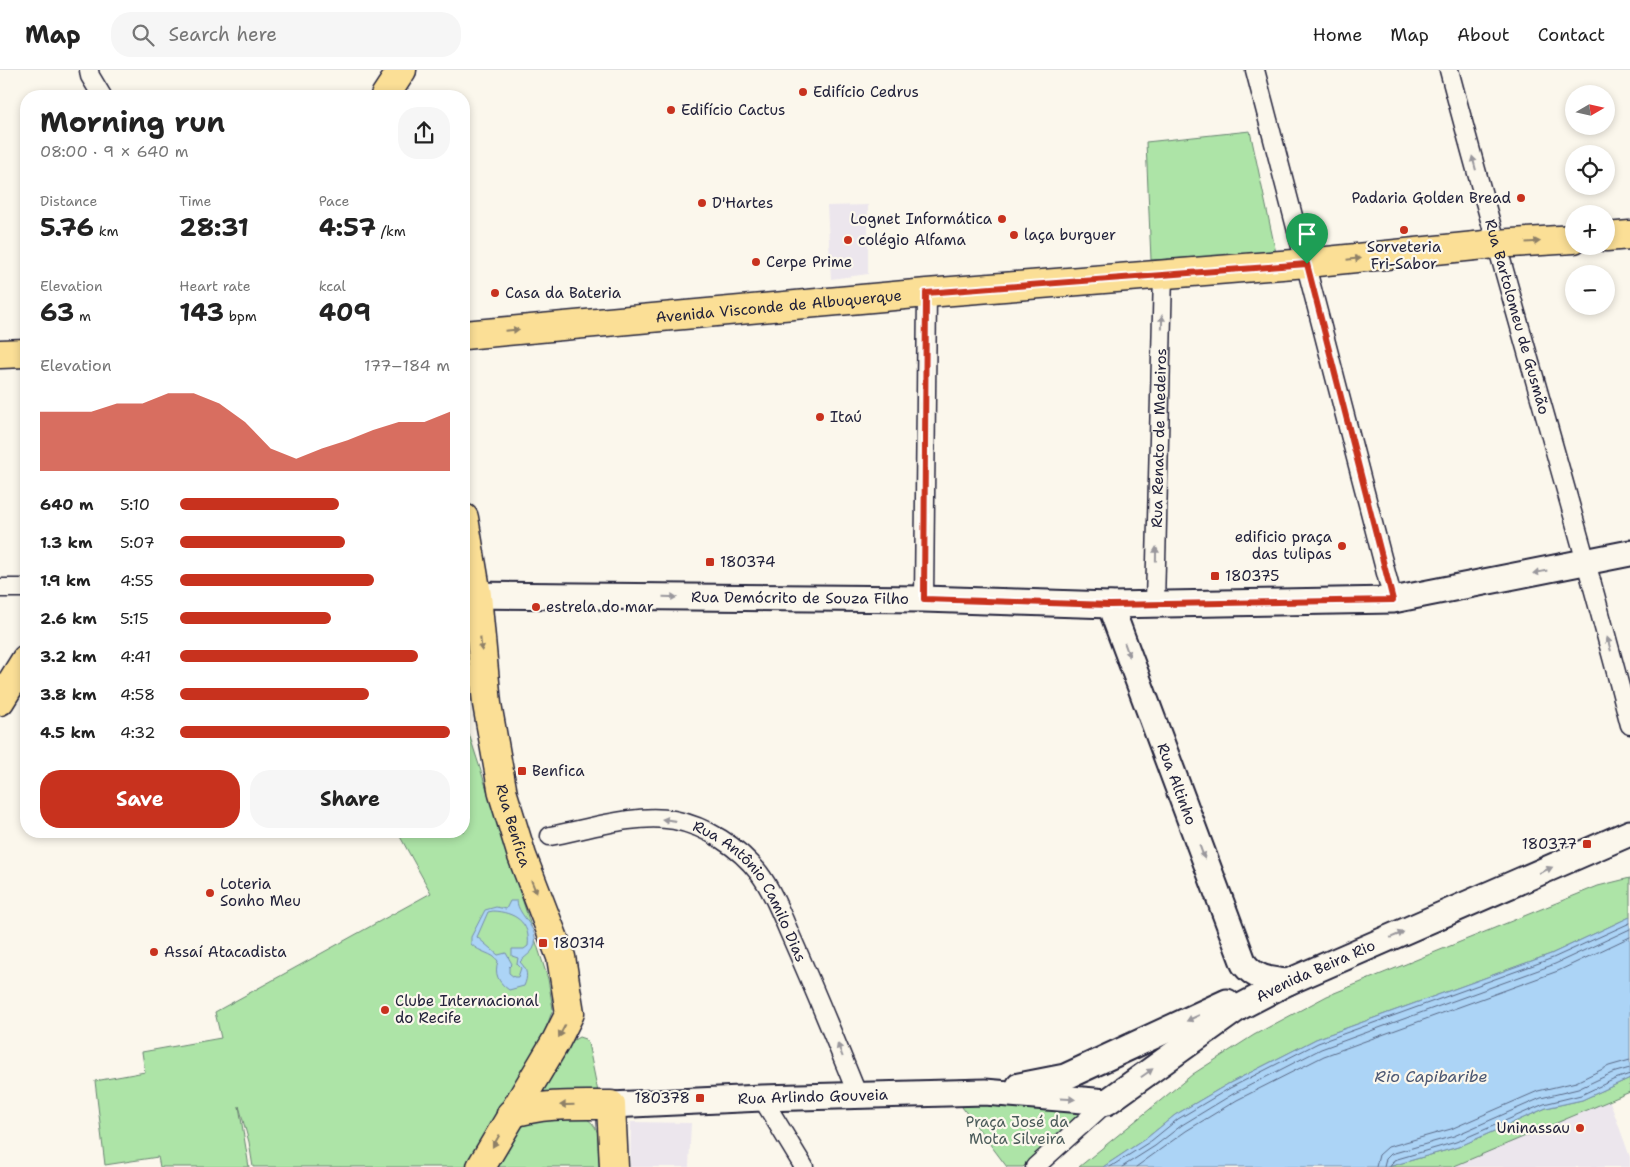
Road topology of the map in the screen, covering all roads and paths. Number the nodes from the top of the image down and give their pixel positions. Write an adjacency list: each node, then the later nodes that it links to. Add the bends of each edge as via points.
1 (89, 70): 5 (street)
2 (402, 70): 6 (main road)
3 (1255, 70): 11 (street)
4 (1449, 70): 10 (street, Rua Bartolomeu de Gusmão, one-way to 4)
5 (98, 90)
6 (390, 90)
7 (1630, 236): 8 (main road)
8 (1615, 237)
9 (1565, 240): 10 (main road, Avenida Visconde de Albuquerque, one-way to 9)
10 (1495, 244): 11 (main road, Avenida Visconde de Albuquerque, one-way to 10); 18 (street, Rua Bartolomeu de Gusmão)
11 (1307, 264): 12 (main road, Avenida Visconde de Albuquerque); 23 (street)
12 (1163, 274): 13 (main road, Avenida Visconde de Albuquerque); 24 (street, Rua Renato de Medeiros, one-way to 12)
13 (926, 293): 14 (main road, Avenida Visconde de Albuquerque, one-way to 13); 22 (street)
14 (470, 334)
15 (20, 353): 16 (main road)
16 (0, 354)
17 (1630, 553): 18 (main road, Rua Demócrito de Souza Filho)
18 (1588, 563): 23 (main road, Rua Demócrito de Souza Filho, one-way to 23); 28 (street, Rua Bartolomeu de Gusmão, one-way to 18)
19 (0, 588): 20 (street)
20 (20, 588)
21 (470, 595): 22 (main road, Rua Demócrito de Souza Filho, one-way to 22); 39 (main road, Rua Benfica, one-way to 39, via 503,794 522,856 561,957 570,1013)
22 (924, 599): 25 (main road, Rua Demócrito de Souza Filho)
23 (1393, 600): 24 (main road, Rua Demócrito de Souza Filho)
24 (1155, 603): 25 (main road, Rua Demócrito de Souza Filho)
25 (1110, 605): 31 (main road, Rua Altinho, one-way to 31)
26 (20, 669): 27 (main road)
27 (0, 701)
28 (1630, 725)
29 (1630, 833): 32 (main road, Avenida Beira Rio, one-way to 29)
30 (550, 836): 34 (street, Rua Antônio Camilo Dias, one-way to 30, via 772,895 759,873 732,848 715,835 693,826 674,820 647,818)
31 (1244, 964): 32 (main road, via 1262,979); 33 (main road, Rua Arlindo Gouveia, one-way to 33, via 1241,993 1235,998 1065,1077)
32 (1288, 982): 36 (main road, Avenida Beira Rio, one-way to 32, via 1238,1008)
33 (985, 1092): 34 (main road, Rua Arlindo Gouveia); 36 (main road, Rua Arlindo Gouveia, one-way to 36)
34 (858, 1096): 35 (main road, Rua Arlindo Gouveia)
35 (762, 1098): 37 (main road, Rua Arlindo Gouveia); 43 (street)
36 (1107, 1102): 44 (street, Avenida Beira Rio)
37 (643, 1104): 38 (main road, Rua Arlindo Gouveia); 40 (main road, via 629,1111)
38 (611, 1105): 39 (main road, one-way to 39, via 566,1105); 40 (main road)
39 (511, 1114): 41 (main road, Rua Benfica, one-way to 41)
40 (613, 1135): 42 (main road)
41 (480, 1167)
42 (614, 1167)
43 (804, 1167)
44 (1035, 1167)

